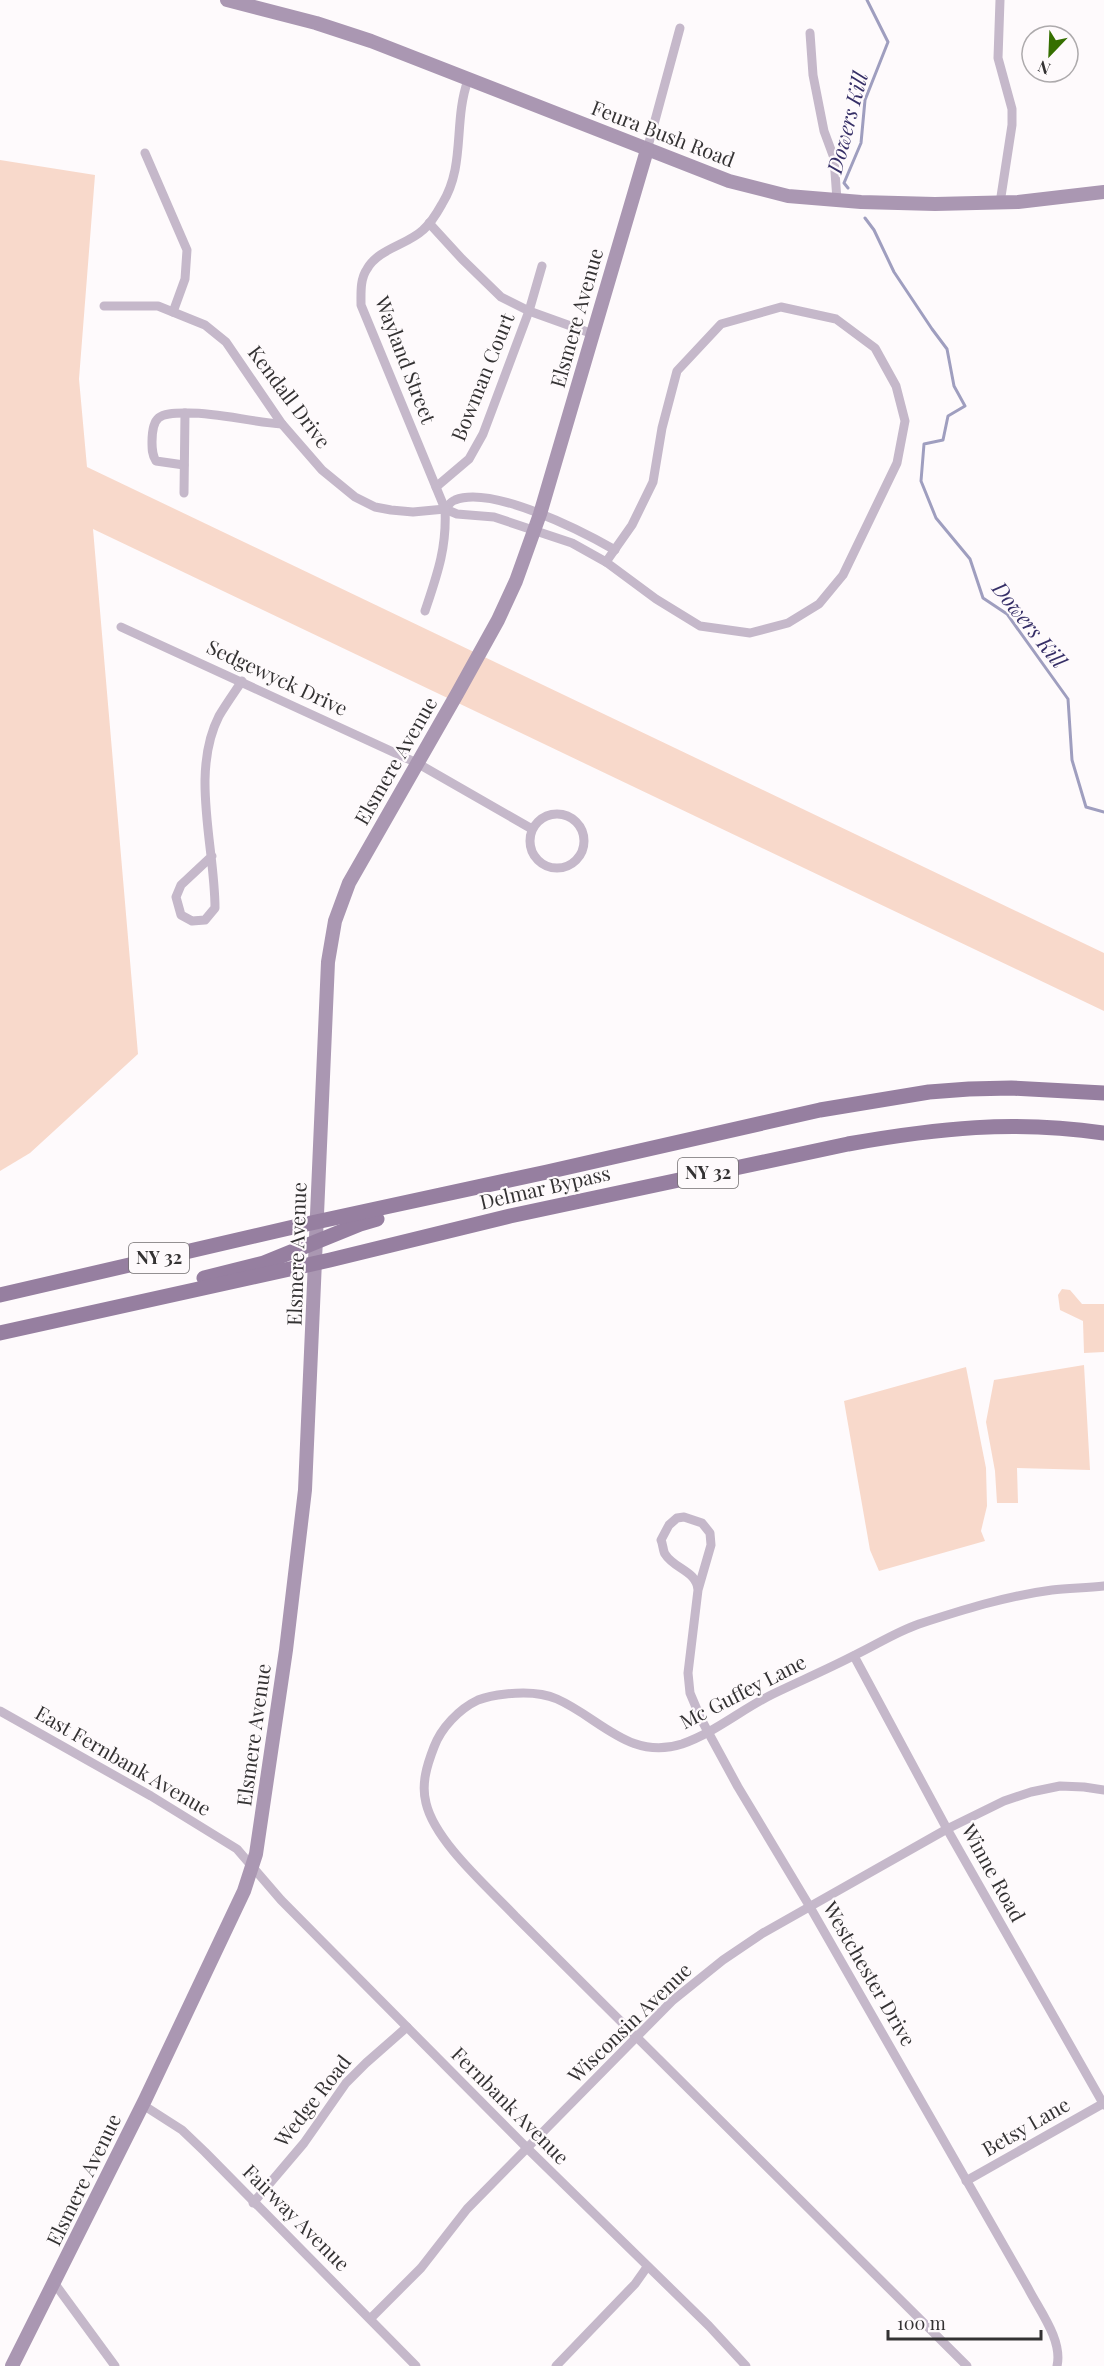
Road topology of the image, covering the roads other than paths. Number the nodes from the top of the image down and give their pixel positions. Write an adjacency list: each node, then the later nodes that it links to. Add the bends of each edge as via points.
1 (227, 0): 5 (main road, Feura Bush Road, via 371,41)
2 (1000, 0): 10 (street, via 999,58 1012,109 1012,126)
3 (680, 28): 6 (street)
4 (810, 33): 9 (street, via 813,75 837,174)
5 (468, 80): 6 (main road, Feura Bush Road); 11 (street, Wayland Street, via 460,110 454,182)
6 (647, 150): 9 (main road, Feura Bush Road, via 729,181 778,194); 16 (main road, Elsmere Avenue)
7 (145, 153): 15 (street, via 187,250 185,279)
8 (1104, 192): 10 (main road, Feura Bush Road)
9 (837, 200): 10 (main road, Feura Bush Road)
10 (999, 202)
11 (429, 223): 14 (street, via 501,297); 20 (street, Wayland Street, via 367,268 361,285 361,305)
12 (542, 266): 14 (street, Bowman Court)
13 (104, 306): 15 (street, Kendall Drive, via 158,306)
14 (529, 311): 16 (street); 20 (street, Bowman Court, via 483,434 469,459)
15 (173, 312): 18 (street, Kendall Drive, via 205,325 226,342)
16 (593, 334): 23 (main road, Elsmere Avenue)
17 (185, 412): 18 (street); 19 (street); 19 (street, via 160,416 152,433 156,461)
18 (282, 424): 22 (street, Kendall Drive, via 322,470 355,497 392,510)
19 (184, 465): 21 (street)
20 (436, 487): 22 (street, Wayland Street)
21 (184, 493)
22 (445, 509): 23 (street, Kendall Drive, via 453,500 486,498); 24 (street, Kendall Drive, via 457,514 494,517); 27 (street, via 442,560)
23 (540, 514): 24 (main road, Elsmere Avenue); 25 (street, Kendall Drive, via 580,529)
24 (535, 530): 26 (street, Kendall Drive, via 572,543); 30 (main road, Elsmere Avenue, via 498,620)
25 (615, 550): 26 (street, Kendall Drive); 26 (street, Kendall Drive, via 652,482 677,371 721,324 781,307 836,319 875,348 896,386 905,422 897,462 843,575 819,604 789,622 750,633 700,626)
26 (606, 562)
27 (425, 611)
28 (121, 627): 29 (street, Sedgewyck Drive)
29 (242, 681): 30 (street, Sedgewyck Drive); 32 (street, via 219,717 209,744 205,801)
30 (417, 763): 31 (street, Sedgewyck Drive); 36 (main road, Elsmere Avenue, via 349,883 335,921 327,963)
31 (532, 829): 31 (street, via 530,846 547,866 572,864 583,850 583,832 572,818 545,816)
32 (212, 856): 32 (street, via 181,885 176,897 181,915 192,921 206,921 215,908)
33 (1104, 1093): 35 (main road, Delmar Bypass / NY 32, via 1011,1088 928,1092 820,1110)
34 (1104, 1133): 38 (main road, Delmar Bypass / NY 32, via 1066,1127 984,1126 894,1136 510,1216)
35 (531, 1176): 36 (main road, Delmar Bypass / NY 32); 37 (main road, via 360,1224)
36 (318, 1222): 37 (main road, Elsmere Avenue); 39 (main road, Delmar Bypass / NY 32)
37 (317, 1241): 38 (main road, Elsmere Avenue); 40 (main road, via 264,1263)
38 (316, 1263): 40 (main road, Delmar Bypass / NY 32); 49 (main road, Elsmere Avenue, via 305,1490 261,1829)
39 (0, 1295)
40 (119, 1306): 41 (main road, Delmar Bypass / NY 32)
41 (0, 1333)
42 (1104, 1586): 44 (street, Mc Guffey Lane, via 1053,1590 966,1608 880,1641)
43 (698, 1590): 43 (street, Westchester Drive, via 711,1545 710,1533 702,1523 677,1518 661,1540 663,1547 666,1555 698,1583); 46 (street, Westchester Drive, via 688,1673 690,1693)
44 (854, 1656): 46 (street, Mc Guffey Lane, via 770,1695); 48 (street, Winne Road)
45 (0, 1711): 49 (street, East Fernbank Avenue, via 222,1839)
46 (709, 1733): 50 (street, Westchester Drive); 52 (street, Mc Guffey Lane, via 679,1745 650,1748 619,1739 558,1700 524,1692 479,1700 461,1711 447,1725 428,1762 426,1802 441,1835 516,1917)
47 (1104, 1790): 48 (street, Wisconsin Avenue, via 1060,1786 1031,1792)
48 (948, 1829): 50 (street, Wisconsin Avenue); 53 (street, Winne Road)
49 (252, 1868): 51 (street, Fernbank Avenue); 54 (main road, Elsmere Avenue)
50 (810, 1906): 52 (street, Wisconsin Avenue, via 723,1960 672,2001); 56 (street, Westchester Drive)
51 (407, 2027): 55 (street, Fernbank Avenue); 57 (street, Wedge Road, via 346,2083 304,2143)
52 (638, 2036): 55 (street, Wisconsin Avenue); 66 (street)
53 (1104, 2104): 56 (street, Betsy Lane)
54 (143, 2105): 57 (street, Fairway Avenue, via 182,2130); 59 (main road, Elsmere Avenue)
55 (528, 2149): 58 (street, Fernbank Avenue); 60 (street, Wisconsin Avenue, via 467,2209 421,2268)
56 (966, 2181): 67 (street, Westchester Drive, via 1051,2332 1058,2353)
57 (253, 2203): 60 (street, Fairway Avenue)
58 (647, 2267): 64 (street); 65 (street, Fernbank Avenue)
59 (55, 2284): 61 (main road, Elsmere Avenue); 62 (street)
60 (371, 2319): 63 (street, Fairway Avenue)
61 (12, 2366)
62 (115, 2366)
63 (416, 2366)
64 (556, 2366)
65 (746, 2366)
66 (967, 2366)
67 (1057, 2366)

